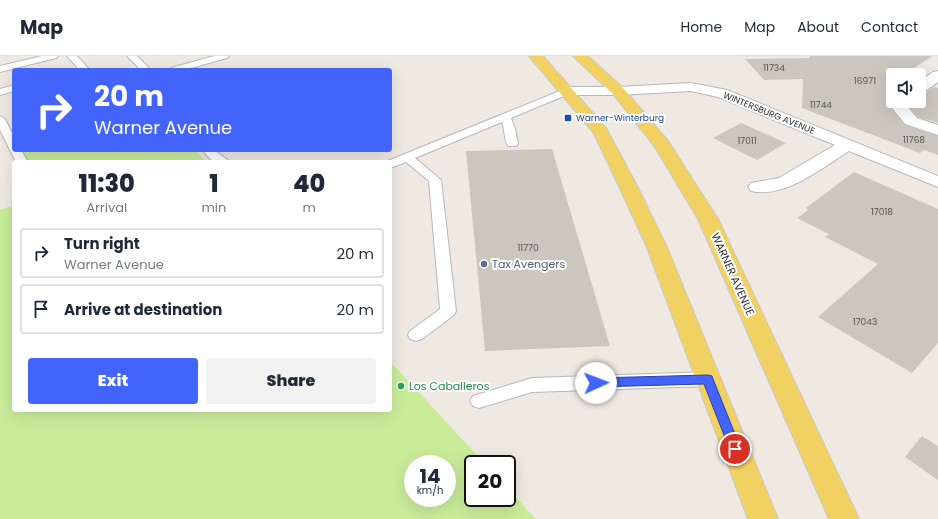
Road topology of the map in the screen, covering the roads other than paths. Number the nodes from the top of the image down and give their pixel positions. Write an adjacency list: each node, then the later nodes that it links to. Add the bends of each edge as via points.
1 (54, 56): 10 (lane)
2 (72, 56): 7 (lane)
3 (132, 56): 8 (lane)
4 (224, 56): 9 (lane)
5 (536, 56): 14 (main road)
6 (580, 56): 15 (main road, WARNER AVENUE)
7 (83, 68)
8 (144, 68)
9 (181, 68)
10 (0, 70)
11 (938, 75): 12 (street)
12 (926, 84)
13 (12, 89): 16 (lane)
14 (567, 91): 15 (street, WINTERSBURG AVENUE); 18 (lane); 31 (main road, via 600,131 627,184 656,245)
15 (618, 91): 23 (street, WINTERSBURG AVENUE, via 691,86 722,93); 34 (main road, WARNER AVENUE, via 662,145 708,220)
16 (0, 92)
17 (900, 108): 20 (street, via 911,120)
18 (505, 116): 22 (lane); 25 (lane)
19 (0, 119): 21 (lane)
20 (938, 130)
21 (12, 143)
22 (512, 144)
23 (847, 145): 28 (street, WINTERSBURG AVENUE); 29 (street, via 784,182)
24 (210, 152): 26 (lane)
25 (408, 157): 27 (lane); 30 (lane, via 435,180 448,311)
26 (218, 160)
27 (392, 163)
28 (938, 182)
29 (757, 187)
30 (416, 335)
31 (708, 379): 32 (lane, via 532,384); 33 (main road)
32 (479, 401)
33 (762, 519)
34 (844, 519)

